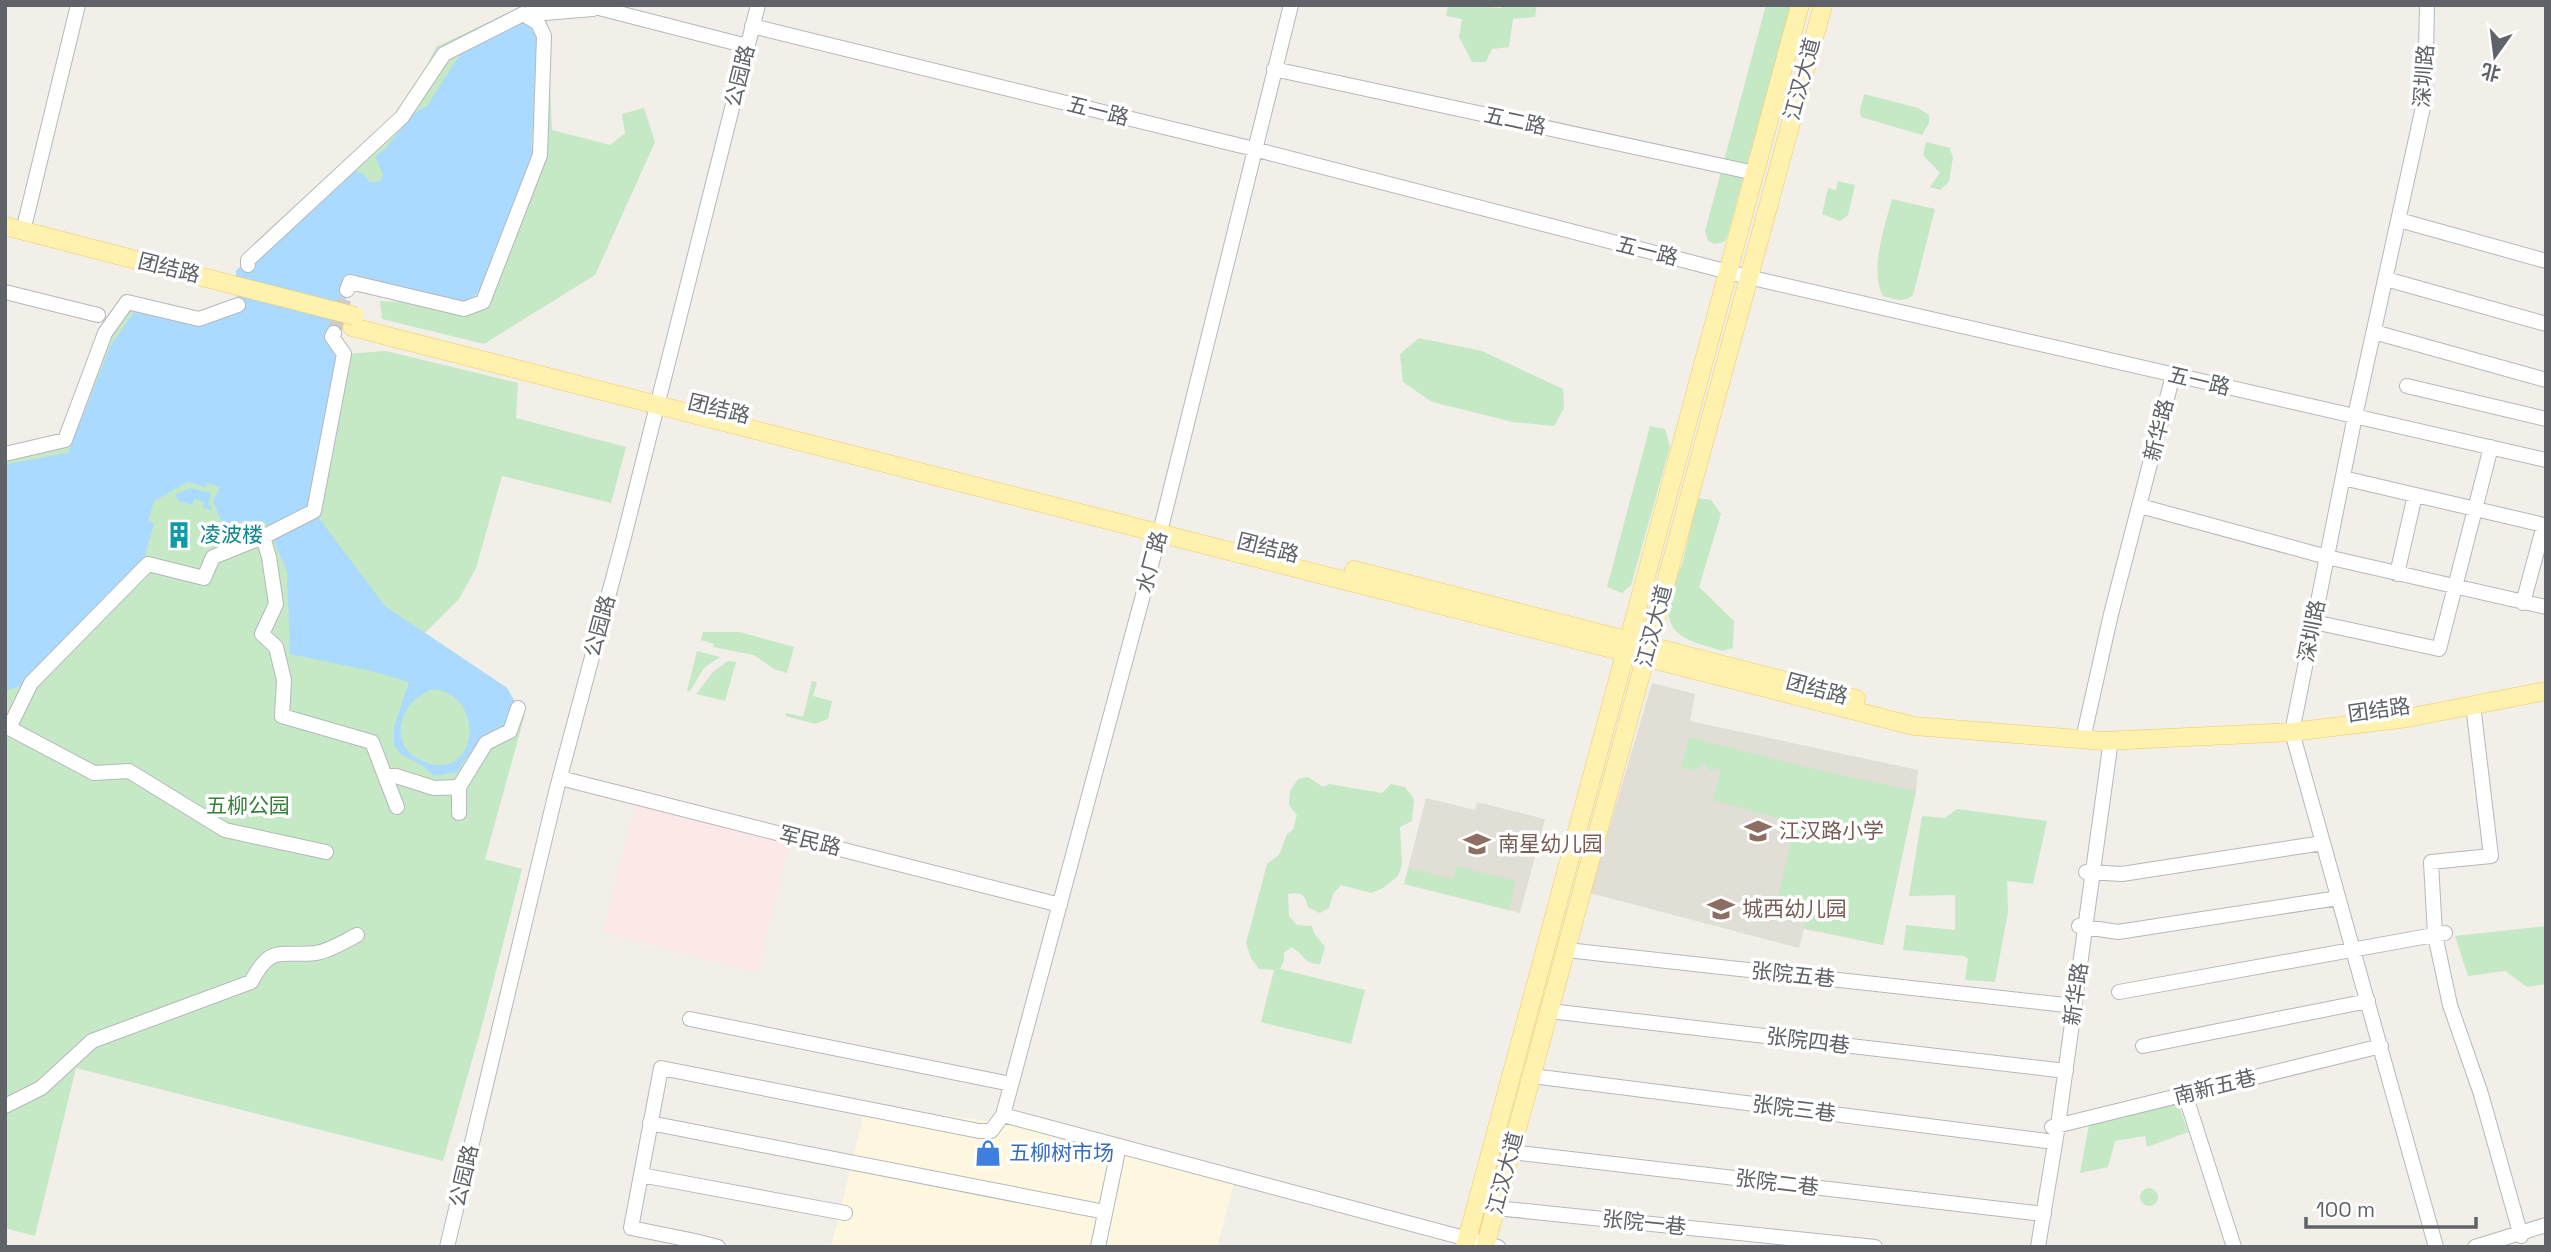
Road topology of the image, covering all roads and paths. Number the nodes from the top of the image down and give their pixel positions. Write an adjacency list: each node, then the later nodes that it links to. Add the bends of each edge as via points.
1 (78, 5): 17 (street)
2 (533, 5): 9 (street, via 532,14)
3 (758, 5): 10 (street, 公园路)
4 (764, 5): 10 (street)
5 (1290, 5): 12 (street, 水厂路)
6 (1800, 5): 14 (main road, 江汉大道)
7 (1823, 5): 22 (main road, 江汉大道)
8 (2427, 5): 15 (street, 深圳路, via 2425,98)
9 (596, 6): 11 (street)
10 (755, 26): 11 (street, 公园路); 13 (street, 五一路); 35 (street)
11 (747, 46): 35 (street, 公园路)
12 (1274, 69): 13 (street, 水厂路); 14 (street, 五二路)
13 (1254, 149): 21 (street, 五一路); 45 (street, 水厂路)
14 (1755, 173): 21 (main road, 江汉大道)
15 (2399, 220): 19 (street); 23 (street, 深圳路)
16 (5, 226): 17 (main road, 团结路)
17 (23, 231): 24 (main road, 团结路)
18 (5, 237): 24 (main road, 团结路)
19 (2546, 261)
20 (248, 265): 25 (street, via 248,260 402,117 443,54 523,14 538,23 544,36 540,155 483,302 464,309 350,282)
21 (1729, 272): 22 (street, 五一路); 54 (main road, 江汉大道)
22 (1748, 277): 32 (street, 五一路); 55 (main road, 江汉大道)
23 (2386, 279): 29 (street); 30 (street, 深圳路)
24 (201, 282): 35 (main road, 团结路)
25 (347, 290)
26 (5, 292): 28 (street)
27 (238, 305): 39 (street, via 199,319 127,302 105,333 65,440)
28 (98, 315)
29 (2546, 324)
30 (2374, 332): 33 (street); 36 (street, 深圳路)
31 (334, 333): 47 (street, via 332,337 344,354 314,511)
32 (2173, 374): 36 (street, 五一路); 43 (street, 新华路)
33 (2546, 380)
34 (2407, 386): 37 (street)
35 (662, 400): 45 (main road, 团结路); 65 (street, 公园路)
36 (2356, 416): 38 (street, 五一路); 41 (street, 深圳路)
37 (2546, 419)
38 (2491, 447): 40 (street, 五一路); 44 (street)
39 (5, 454)
40 (2546, 460)
41 (2343, 478): 42 (street); 48 (street, 深圳路)
42 (2415, 495): 44 (street); 49 (street)
43 (2140, 506): 48 (street); 62 (street, 新华路)
44 (2476, 509): 46 (street); 50 (street)
45 (1162, 526): 54 (main road, 团结路); 73 (street, 水厂路)
46 (2545, 526): 51 (street)
47 (263, 537): 61 (street, via 214,558 204,578 148,564 31,683); 64 (street, via 276,604 262,634 276,647 284,680 282,716 372,741)
48 (2327, 557): 49 (street); 53 (street, 深圳路)
49 (2397, 573): 50 (street)
50 (2454, 587): 51 (street); 53 (street, via 2439,649)
51 (2523, 603): 52 (street)
52 (2546, 607)
53 (2314, 622): 60 (street, 深圳路)
54 (1628, 646): 55 (main road, 团结路); 103 (main road, 江汉大道)
55 (1647, 651): 62 (main road, 团结路, via 1916,716); 63 (main road, 团结路, via 1914,726); 77 (main road, 江汉大道)
56 (2546, 680): 60 (main road, 团结路)
57 (2546, 691): 58 (main road, 团结路)
58 (2473, 705): 60 (main road, 团结路, via 2407,718); 75 (street, via 2491,856 2431,862)
59 (518, 708): 66 (street, via 510,731 486,743)
60 (2293, 727): 62 (main road, 团结路); 63 (main road, 团结路); 69 (street, 深圳路)
61 (7, 729): 70 (street, via 94,773 129,771 225,830)
62 (2085, 730)
63 (2108, 741): 71 (street, 新华路)
64 (384, 776): 66 (street, via 434,788); 67 (street)
65 (563, 779): 73 (street, 军民路); 106 (street, 公园路); 107 (street)
66 (459, 787): 68 (street)
67 (397, 807)
68 (459, 813)
69 (2323, 843): 71 (street, via 2122,874); 72 (street, 深圳路)
70 (326, 852)
71 (2090, 872): 74 (street, 新华路)
72 (2339, 898): 74 (street, via 2118,933); 78 (street, 深圳路)
73 (1060, 905): 88 (street, 水厂路)
74 (2082, 927): 81 (street, 新华路)
75 (2440, 934): 78 (street); 102 (street, via 2450,1005 2481,1094)
76 (357, 936): 90 (street, via 319,953 275,954 261,963 251,982 92,1041 41,1088)
77 (1567, 950): 81 (street, 张院五巷); 82 (main road, 江汉大道)
78 (2353, 950): 79 (street); 80 (street, 深圳路)
79 (2119, 992)
80 (2368, 1001): 84 (street); 85 (street, 深圳路)
81 (2071, 1006): 86 (street, 新华路)
82 (1550, 1011): 86 (street, 张院四巷); 87 (main road, 江汉大道)
83 (690, 1019): 88 (street)
84 (2143, 1046)
85 (2381, 1046): 89 (street, 南新五巷); 116 (street, 深圳路)
86 (2062, 1070): 93 (street, 新华路)
87 (1532, 1076): 93 (street, 张院三巷); 95 (main road, 江汉大道)
88 (1011, 1084): 91 (street, 水厂路)
89 (2185, 1094): 93 (street, 南新五巷); 115 (street)
90 (5, 1106)
91 (1003, 1115): 92 (street, via 991,1131 979,1131 661,1068); 94 (street)
92 (650, 1123): 96 (street); 98 (street)
93 (2052, 1134): 100 (street, 新华路)
94 (1119, 1146): 98 (street); 103 (street)
95 (1512, 1150): 97 (main road, 江汉大道); 100 (street, 张院二巷)
96 (641, 1175): 99 (street); 104 (street, via 631,1228)
97 (1495, 1210): 105 (main road, 江汉大道); 111 (street, 张院一巷); 112 (street, 张院一巷)
98 (1105, 1212): 109 (street)
99 (845, 1213)
100 (2040, 1213): 113 (street, 新华路); 114 (street, 新华路)
101 (2546, 1227): 102 (street)
102 (2520, 1235): 117 (street); 118 (street)
103 (1466, 1243): 105 (street)
104 (694, 1244): 108 (street)
105 (1489, 1244): 110 (street)
106 (447, 1247)
107 (456, 1247)
108 (718, 1247)
109 (1098, 1247)
110 (1511, 1247)
111 (1841, 1247)
112 (1875, 1247)
113 (2031, 1247)
114 (2038, 1247)
115 (2234, 1247)
116 (2436, 1247)
117 (2475, 1247)
118 (2487, 1247)

